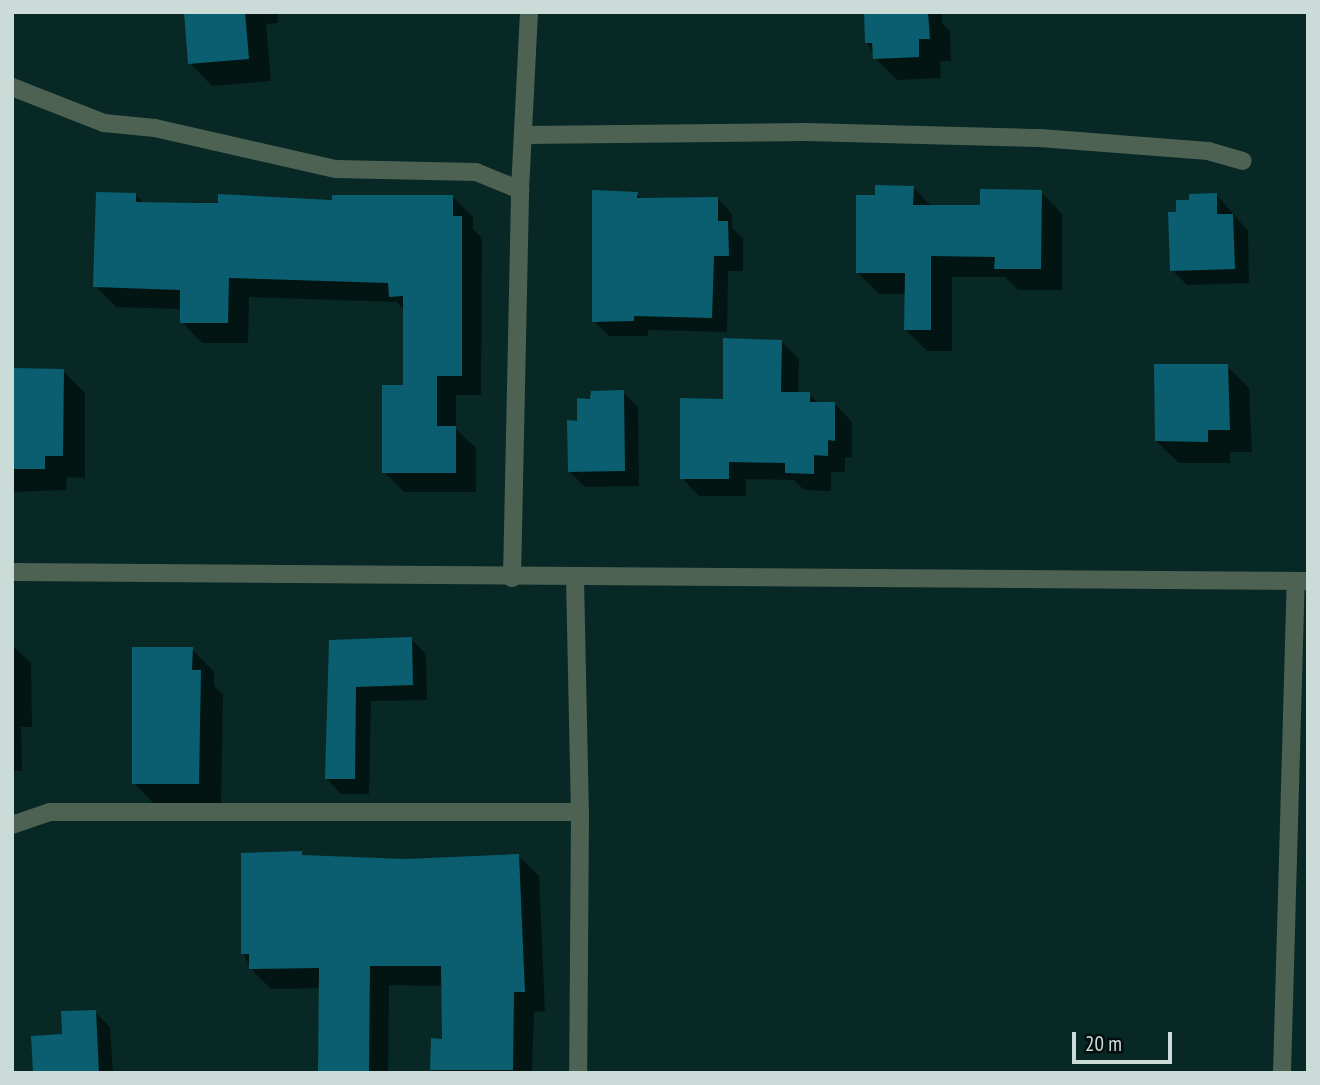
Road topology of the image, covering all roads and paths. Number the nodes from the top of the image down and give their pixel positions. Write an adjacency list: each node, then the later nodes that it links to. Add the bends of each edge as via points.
1 (529, 12): 3 (street)
2 (12, 87): 5 (street, via 104,123 155,128 336,169 476,172)
3 (525, 135): 4 (street, via 806,132 1040,138 1208,151); 5 (street)
4 (1242, 161)
5 (520, 190): 7 (street)
6 (12, 572): 7 (street)
7 (512, 578): 8 (street)
8 (575, 578): 9 (street); 10 (street)
9 (1302, 581): 13 (street)
10 (580, 812): 11 (street, via 50,812); 12 (street)
11 (12, 825)
12 (578, 1073)
13 (1282, 1073)

